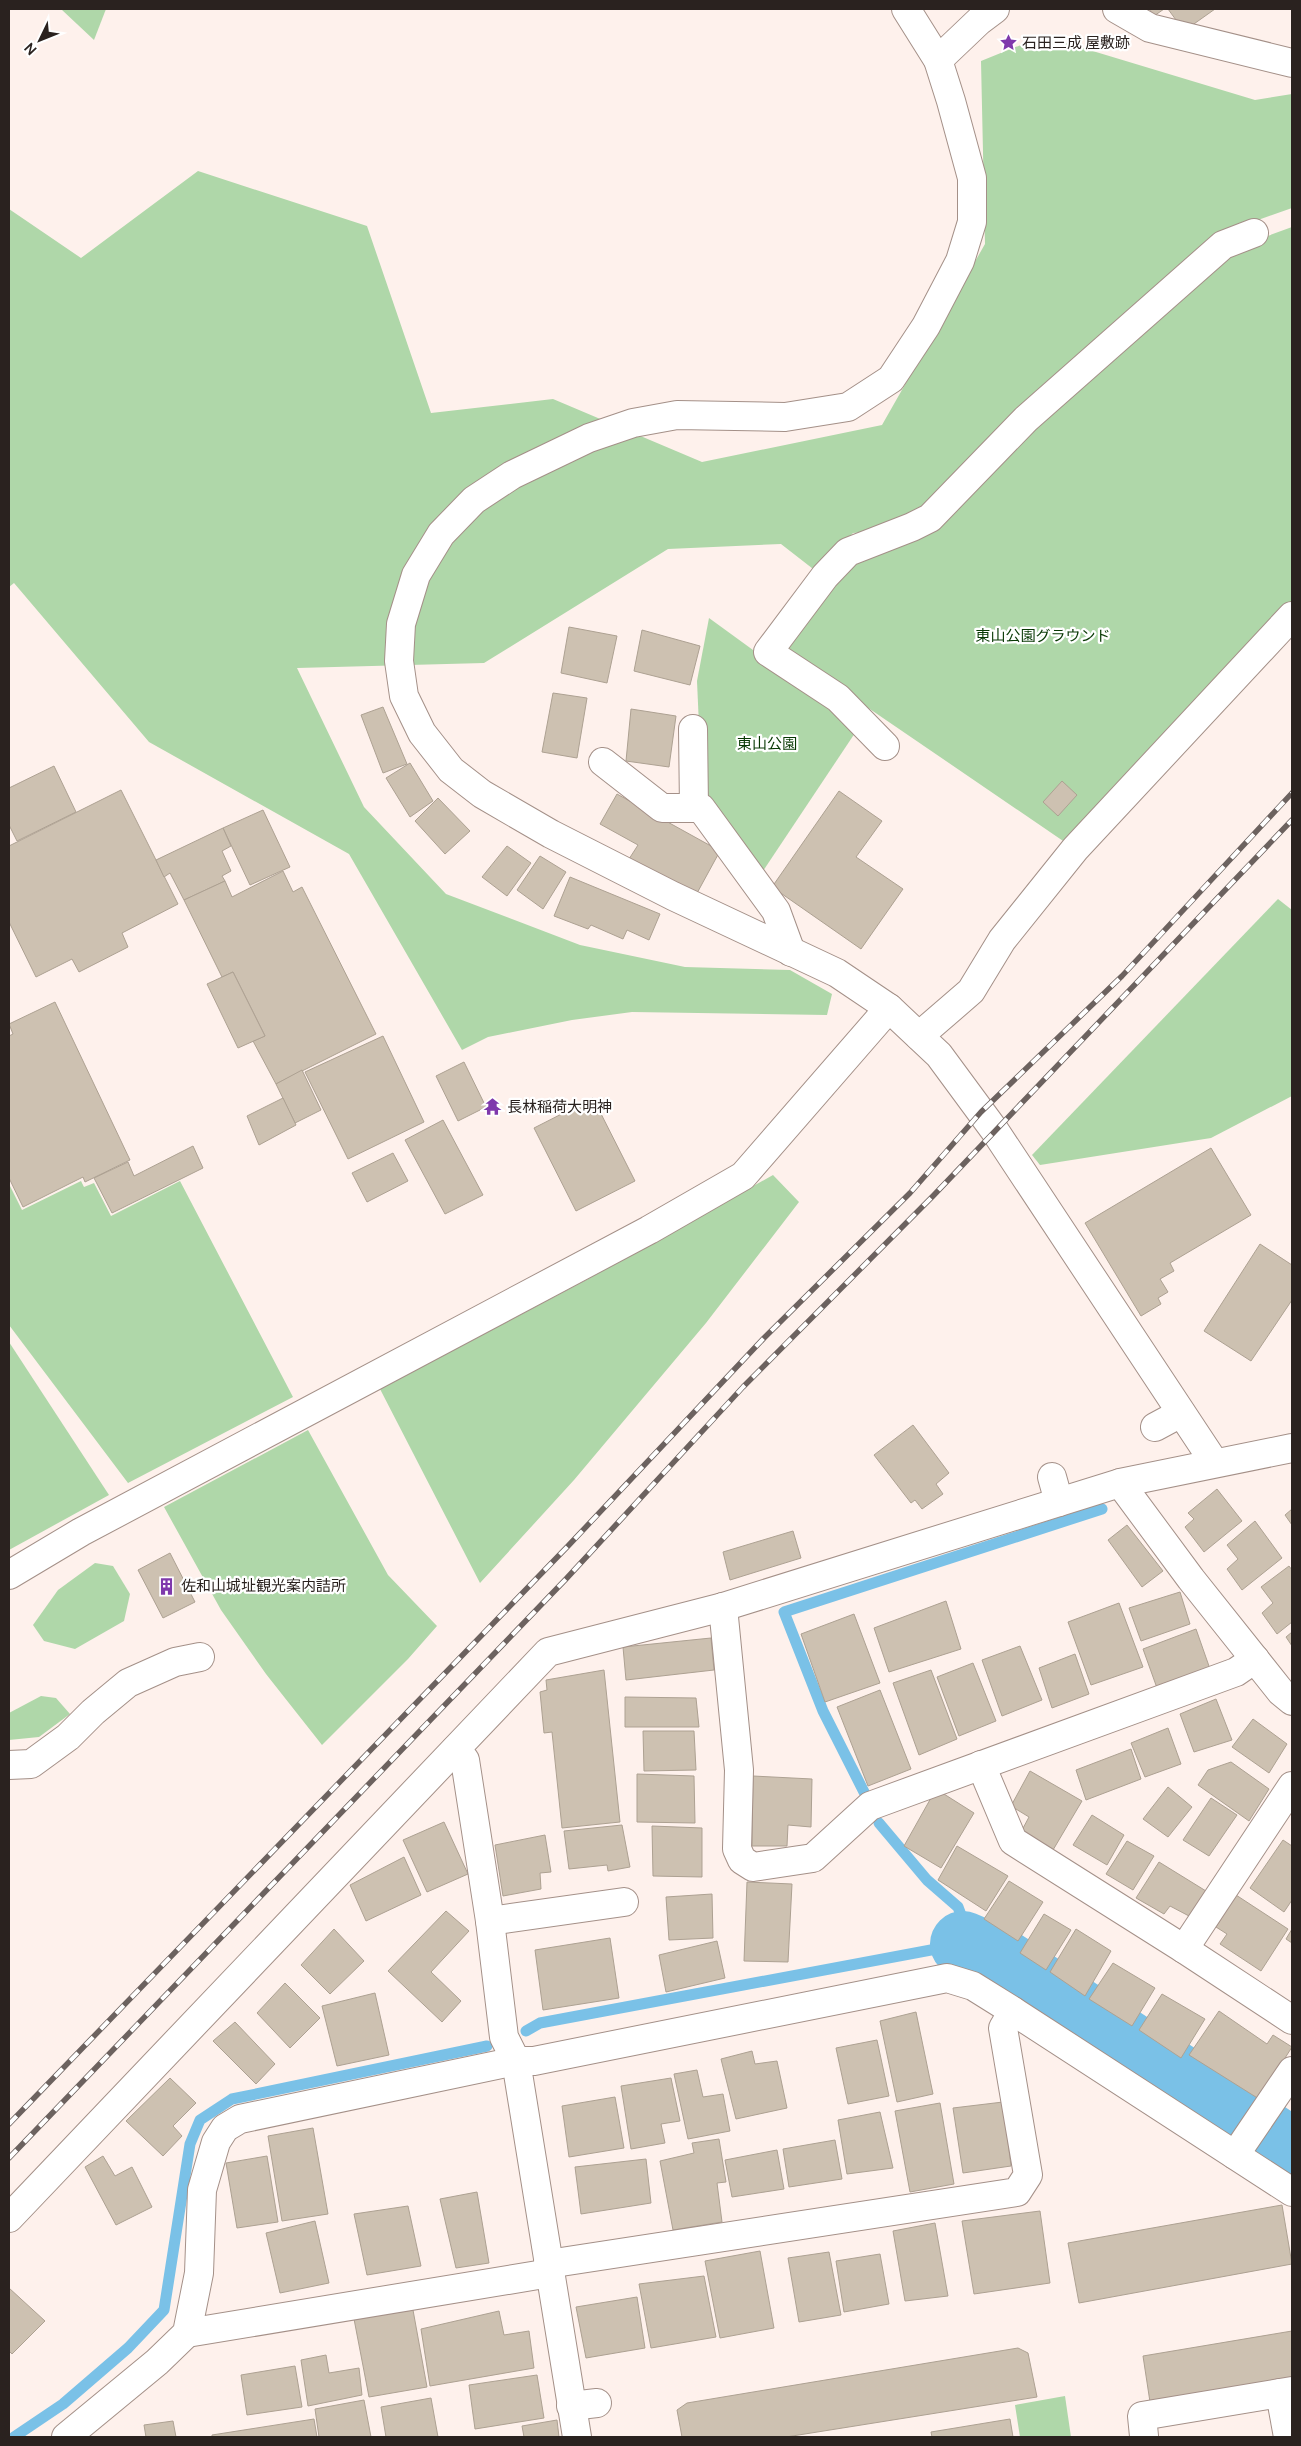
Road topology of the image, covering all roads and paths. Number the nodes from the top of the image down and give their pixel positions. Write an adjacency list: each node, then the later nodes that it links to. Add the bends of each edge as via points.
1 (906, 9): 4 (street)
2 (996, 9): 4 (street, via 979,20)
3 (1116, 9): 5 (street, via 1150,28)
4 (938, 60): 12 (street, via 972,178 972,222 960,261 931,318 891,379 848,407 785,417 677,415 633,423 589,438 512,474 474,500 441,534 416,575 401,624 399,661 404,696 422,733 451,770 482,794 551,834)
5 (1292, 63)
6 (1254, 233): 9 (street, via 1223,244 1026,419 930,518 848,552 825,576 768,652 838,698)
7 (1292, 616): 14 (street, via 1074,849 1002,940 971,991)
8 (693, 729): 11 (street)
9 (885, 746)
10 (603, 762): 11 (street, via 662,808)
11 (694, 808): 12 (street, via 701,808 776,911)
12 (792, 952): 13 (street, via 837,973)
13 (889, 1008): 14 (street); 20 (street, via 743,1176 649,1230 81,1532)
14 (919, 1036): 15 (street, via 939,1055 995,1131)
15 (1181, 1413): 16 (street); 18 (street)
16 (1155, 1427)
17 (1292, 1448): 18 (street)
18 (1214, 1462): 19 (street)
19 (1120, 1483): 21 (street, via 1055,1489); 23 (street)
20 (9, 1575)
21 (723, 1607): 25 (street, via 548,1652 507,1708); 27 (street, via 739,1770 736,1849 742,1860 753,1867 813,1858 854,1826 870,1806)
22 (200, 1656): 26 (street, via 174,1662 128,1684 68,1737 31,1764)
23 (1255, 1659): 24 (street); 27 (street, via 1236,1672)
24 (1292, 1701)
25 (456, 1749): 30 (street, via 465,1760); 38 (street)
26 (9, 1765)
27 (981, 1765): 31 (street, via 1013,1841)
28 (1292, 1786): 31 (street)
29 (624, 1902): 30 (street)
30 (490, 1921): 34 (street, via 504,2037)
31 (1184, 1949): 33 (street)
32 (1013, 2011): 34 (street, via 973,1986 946,1978 534,2061); 36 (street, via 1086,2070 1184,2133); 39 (street, via 1003,2028 1028,2174 1017,2192)
33 (1292, 2020)
34 (516, 2061): 39 (street); 40 (street, via 240,2119 225,2128 216,2142 202,2190 199,2273)
35 (1292, 2071): 36 (street)
36 (1247, 2138): 37 (street)
37 (1292, 2192)
38 (9, 2218)
39 (549, 2268): 40 (street); 44 (street, via 584,2404)
40 (187, 2333): 43 (street)
41 (1286, 2392): 42 (street); 45 (street)
42 (1143, 2426)
43 (66, 2437)
44 (576, 2437)
45 (1288, 2437)

